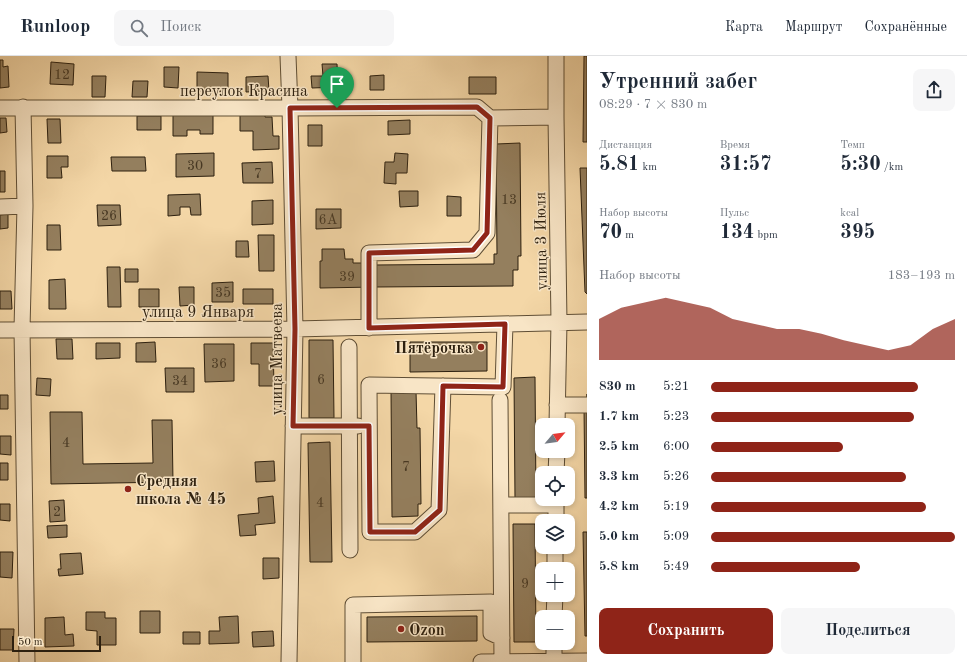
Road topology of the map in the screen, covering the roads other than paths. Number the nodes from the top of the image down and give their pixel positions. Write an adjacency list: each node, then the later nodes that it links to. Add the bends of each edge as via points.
1 (288, 56): 5 (street, улица Матвеева)
2 (556, 56): 6 (street, улица 3 Июля)
3 (23, 107): 4 (street, переулок Красина); 5 (street, переулок Красина); 8 (street)
4 (0, 108)
5 (290, 108): 7 (street, переулок Красина, via 477,107); 15 (street, улица Матвеева)
6 (556, 117): 7 (street); 10 (street, улица 3 Июля)
7 (490, 118): 13 (street, via 487,233 473,250 369,253)
8 (25, 206): 9 (street); 14 (street)
9 (0, 207)
10 (558, 322): 11 (street, улица 9 Января); 12 (street, улица 9 Января); 20 (street, улица 3 Июля)
11 (587, 322)
12 (505, 324): 13 (street, улица 9 Января); 18 (street, via 503,387)
13 (369, 328): 15 (street, улица 9 Января)
14 (22, 329): 15 (street, улица 9 Января); 16 (street, улица 9 Января); 32 (street)
15 (295, 329): 23 (street, улица Матвеева)
16 (0, 330)
17 (349, 347): 24 (street)
18 (443, 386): 25 (street, via 369,385); 25 (street, via 440,510 415,532 370,532)
19 (500, 400): 27 (street)
20 (557, 405): 21 (street); 22 (street, улица 3 Июля)
21 (587, 405)
22 (557, 418)
23 (293, 426): 24 (street); 33 (street, улица Матвеева)
24 (349, 426): 25 (street); 28 (street)
25 (369, 426)
26 (535, 503): 27 (street)
27 (501, 505): 29 (street)
28 (350, 550)
29 (502, 638): 34 (street, via 491,633 491,602 353,605); 36 (street)
30 (554, 650): 37 (street)
31 (587, 661): 37 (street)
32 (27, 662)
33 (289, 662)
34 (353, 662)
35 (482, 662): 36 (street)
36 (502, 662): 37 (street)
37 (554, 662)

